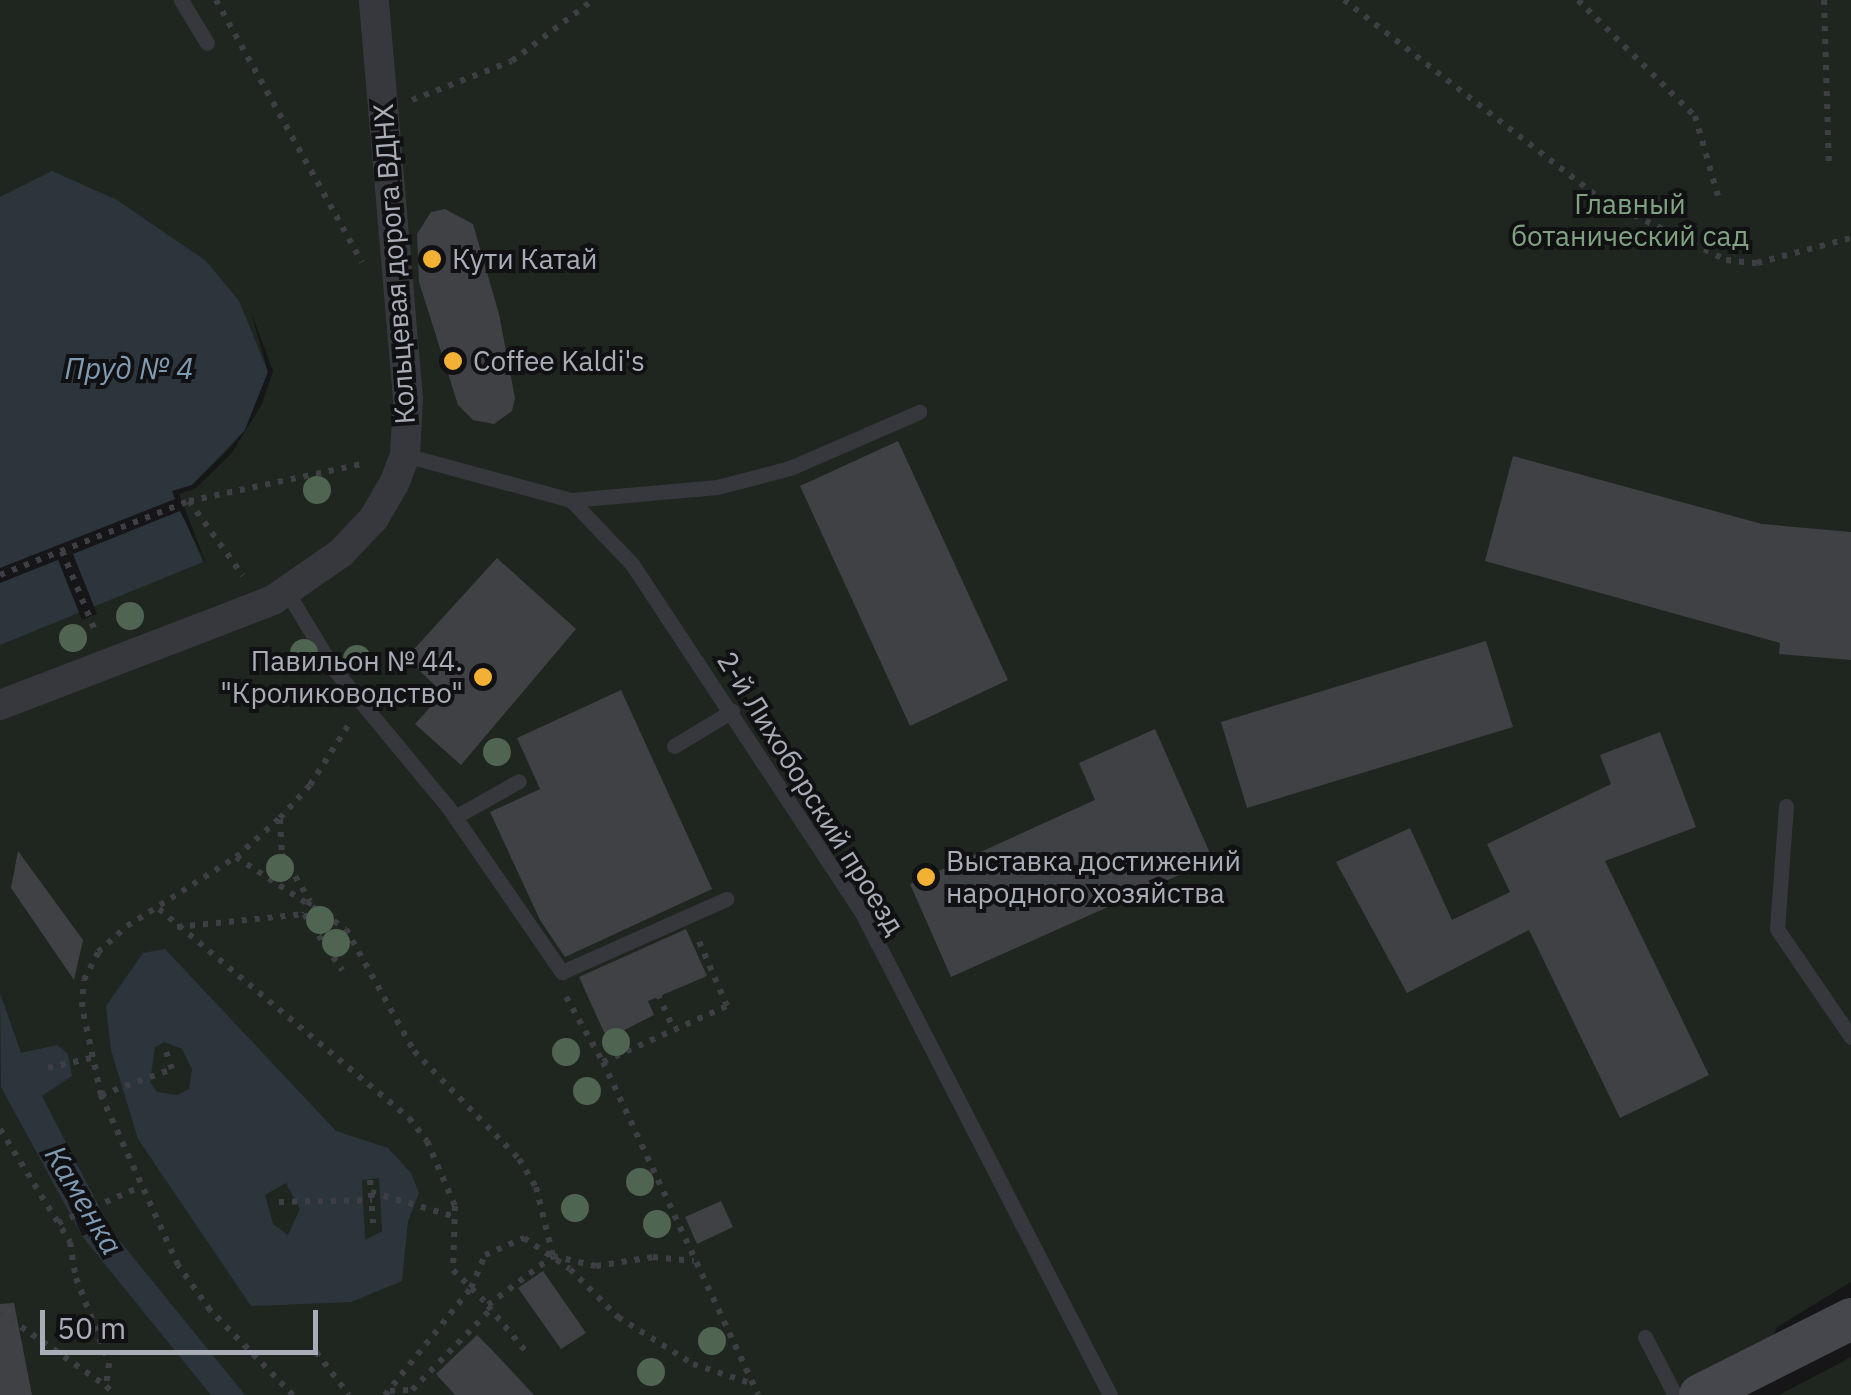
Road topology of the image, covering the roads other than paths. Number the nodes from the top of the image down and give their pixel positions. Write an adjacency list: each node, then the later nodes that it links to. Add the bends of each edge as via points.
1 (182, 0): 3 (lane)
2 (374, 0): 5 (street, Кольцевая дорога ВДНХ, via 408,399)
3 (206, 43)
4 (919, 412): 6 (lane, via 790,468 717,487)
5 (405, 455): 6 (lane); 7 (street, Кольцевая дорога ВДНХ, via 374,518 341,553)
6 (572, 500): 9 (lane, 2-й Лихоборский проезд, via 632,564)
7 (286, 592): 8 (street, Кольцевая дорога ВДНХ); 13 (lane, via 332,668)
8 (0, 705)
9 (732, 711): 10 (lane); 18 (lane, 2-й Лихоборский проезд, via 861,911)
10 (674, 746)
11 (520, 781): 13 (lane)
12 (1786, 806): 15 (lane, via 1777,928)
13 (455, 817): 14 (lane, via 562,972)
14 (726, 899)
15 (1851, 1037)
16 (1851, 1320): 20 (main road)
17 (1644, 1338): 19 (lane)
18 (1110, 1395)
19 (1675, 1395)
20 (1700, 1395)

